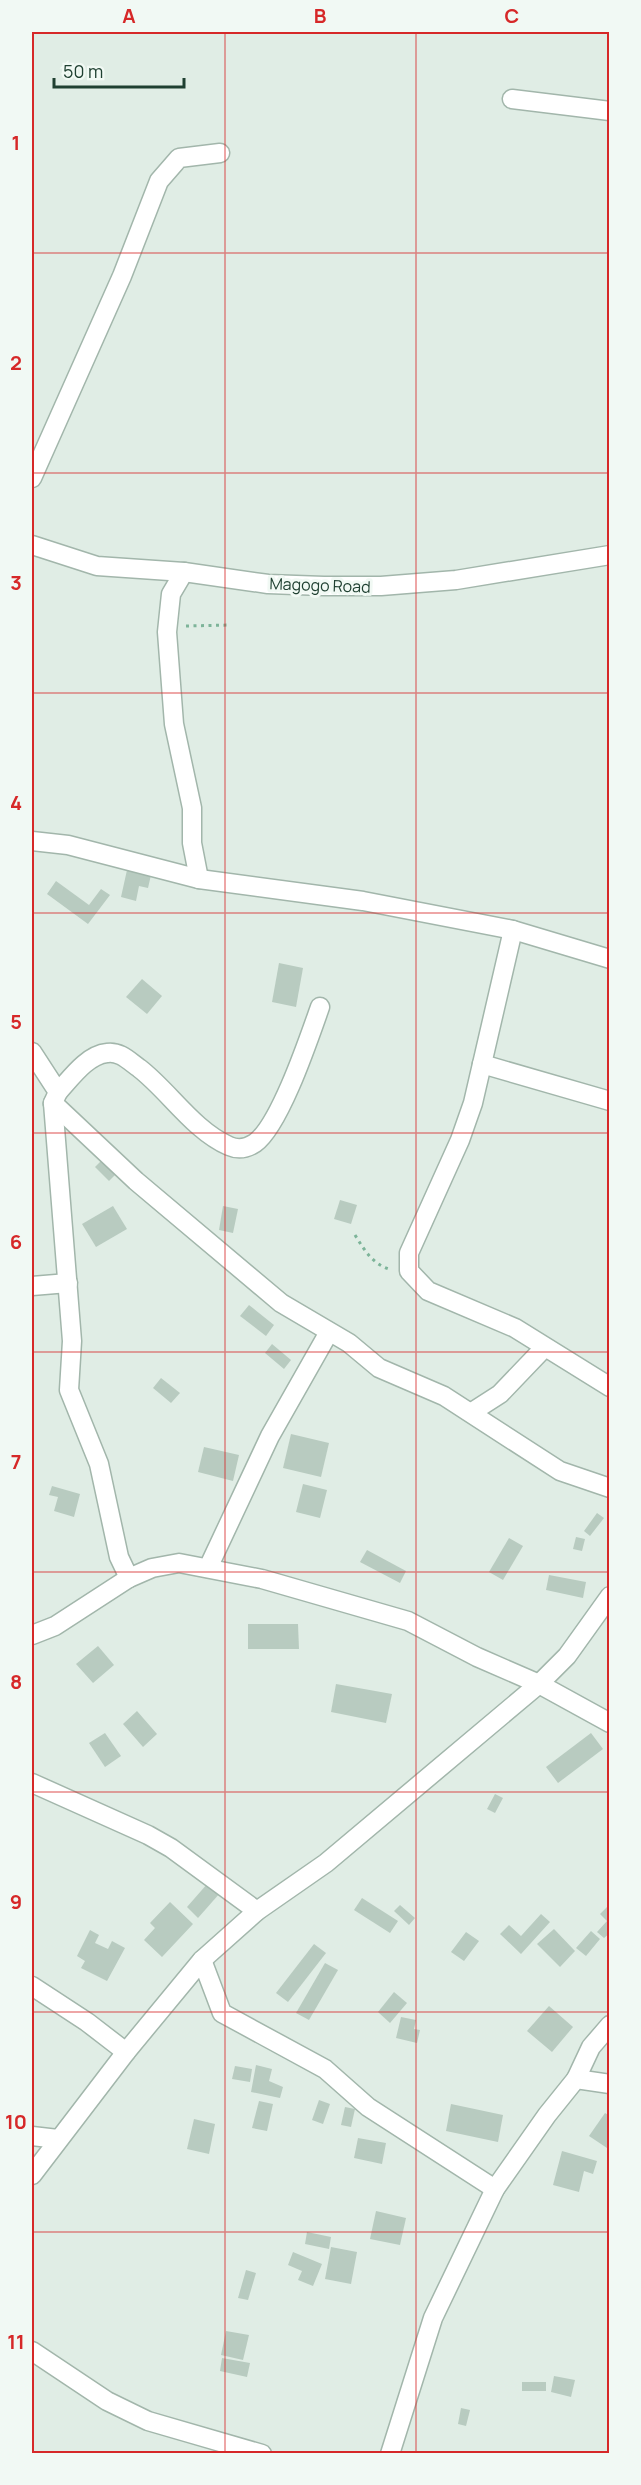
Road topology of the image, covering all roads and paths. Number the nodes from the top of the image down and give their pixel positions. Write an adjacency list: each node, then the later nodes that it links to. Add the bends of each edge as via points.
1 (512, 99): 2 (street)
2 (609, 111)
3 (220, 153): 4 (street, via 178,158 159,181 122,276)
4 (32, 478)
5 (32, 545): 7 (street, Magogo Road, via 97,566)
6 (609, 555): 7 (street, Magogo Road, via 456,580 381,586 268,584)
7 (184, 572): 9 (street, via 171,594)
8 (228, 625): 9 (path, via 188,625)
9 (167, 632): 11 (street, via 174,724 190,793 192,843)
10 (32, 841): 11 (street, via 68,845)
11 (199, 879): 12 (street, via 363,901)
12 (513, 930): 13 (street); 16 (street)
13 (609, 960)
14 (320, 1007): 17 (street, via 303,1055 271,1123 257,1142 246,1148 238,1149 219,1139 117,1052 92,1058)
15 (32, 1052): 17 (street)
16 (482, 1064): 18 (street); 20 (street, via 460,1140 409,1253)
17 (55, 1098): 21 (street); 23 (street, via 136,1181 281,1303)
18 (609, 1101)
19 (355, 1235): 20 (path, via 366,1254 381,1267)
20 (409, 1272): 24 (street, via 428,1291 515,1328)
21 (68, 1282): 22 (street); 29 (street, via 72,1341 69,1390 99,1464 119,1557)
22 (32, 1286)
23 (329, 1332): 26 (street, via 379,1368 420,1384); 28 (street, via 270,1436)
24 (544, 1348): 25 (street); 26 (street, via 500,1394)
25 (609, 1387)
26 (472, 1412): 27 (street, via 560,1471)
27 (609, 1488)
28 (208, 1568): 29 (street, via 179,1563); 32 (street, via 262,1579 408,1621)
29 (129, 1578): 31 (street, via 55,1626)
30 (609, 1596): 32 (street, via 567,1656)
31 (32, 1635)
32 (538, 1684): 33 (street); 35 (street, via 326,1863)
33 (609, 1723)
34 (32, 1783): 35 (street, via 171,1848)
35 (257, 1911): 36 (street)
36 (202, 1960): 39 (street); 45 (street, via 222,2013 325,2069 368,2106)
37 (32, 1986): 39 (street)
38 (609, 2025): 40 (street, via 591,2047)
39 (126, 2052): 43 (street)
40 (576, 2079): 41 (street); 45 (street)
41 (609, 2084)
42 (32, 2136): 43 (street)
43 (58, 2139): 44 (street)
44 (32, 2175)
45 (495, 2189): 48 (street, via 433,2318)
46 (32, 2351): 47 (street, via 107,2401 148,2421)
47 (262, 2454)
48 (390, 2454)

